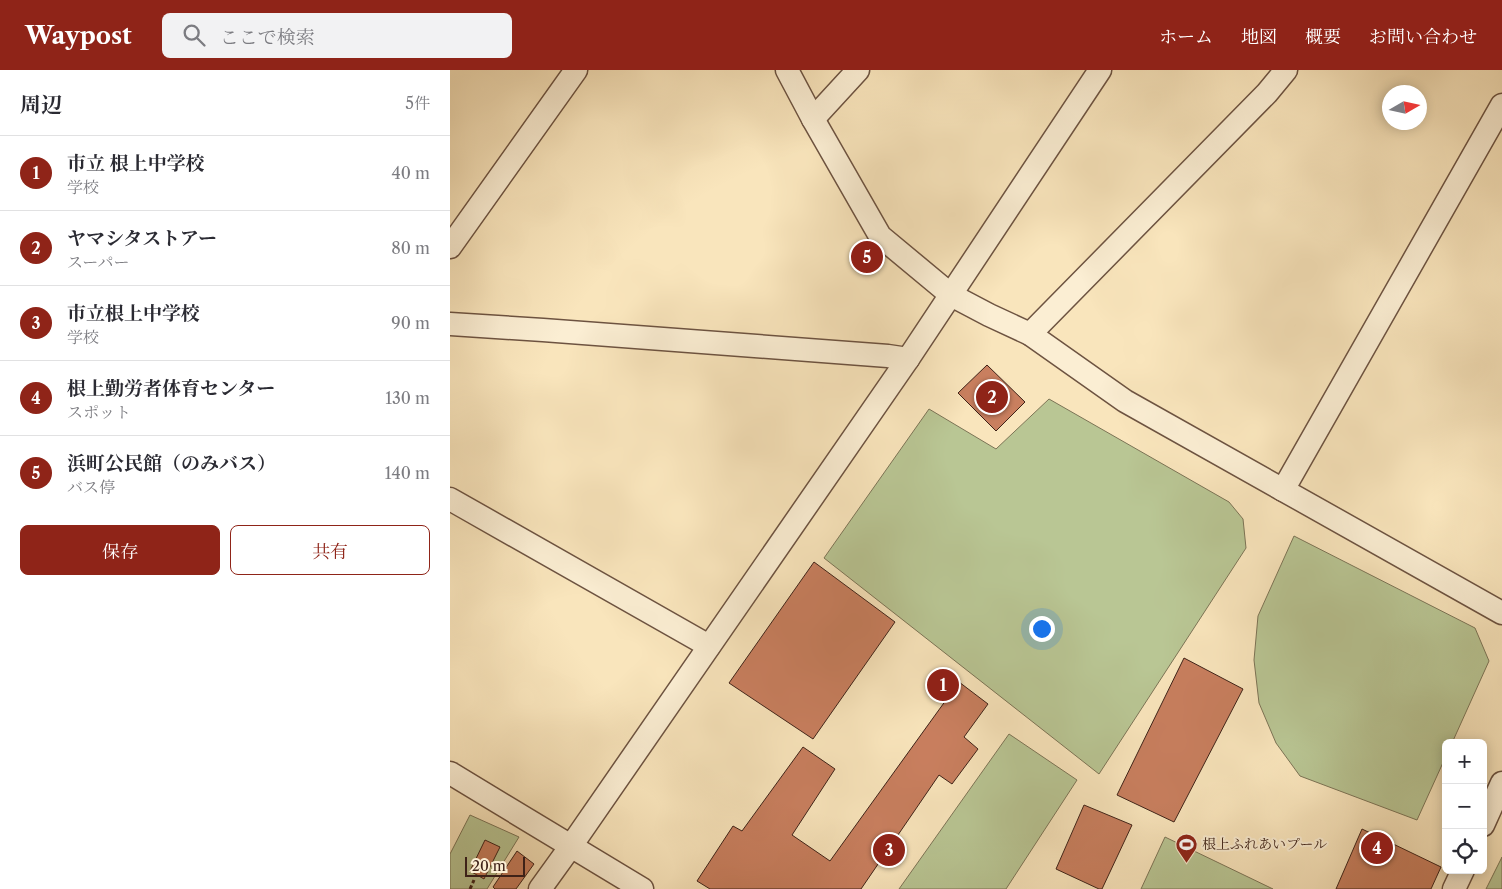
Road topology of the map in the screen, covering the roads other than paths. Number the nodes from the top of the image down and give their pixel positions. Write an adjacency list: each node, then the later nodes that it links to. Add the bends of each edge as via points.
1 (576, 70): 8 (street)
2 (787, 70): 7 (street)
3 (858, 70): 7 (street)
4 (1100, 70): 9 (street)
5 (1286, 70): 11 (street)
6 (1502, 105): 13 (street)
7 (813, 119): 9 (street, via 880,236)
8 (450, 247)
9 (951, 295): 11 (street); 12 (street)
10 (450, 324): 12 (street)
11 (1030, 334): 13 (street, via 1125,401)
12 (908, 359): 16 (street)
13 (1283, 490): 15 (street)
14 (450, 498): 16 (street)
15 (1502, 613)
16 (709, 646): 20 (street)
17 (450, 772): 20 (street)
18 (1502, 783): 19 (street)
19 (1487, 816)
20 (571, 846): 22 (street); 23 (street)
21 (1460, 874): 24 (street)
22 (540, 889)
23 (642, 889)
24 (1454, 889)

